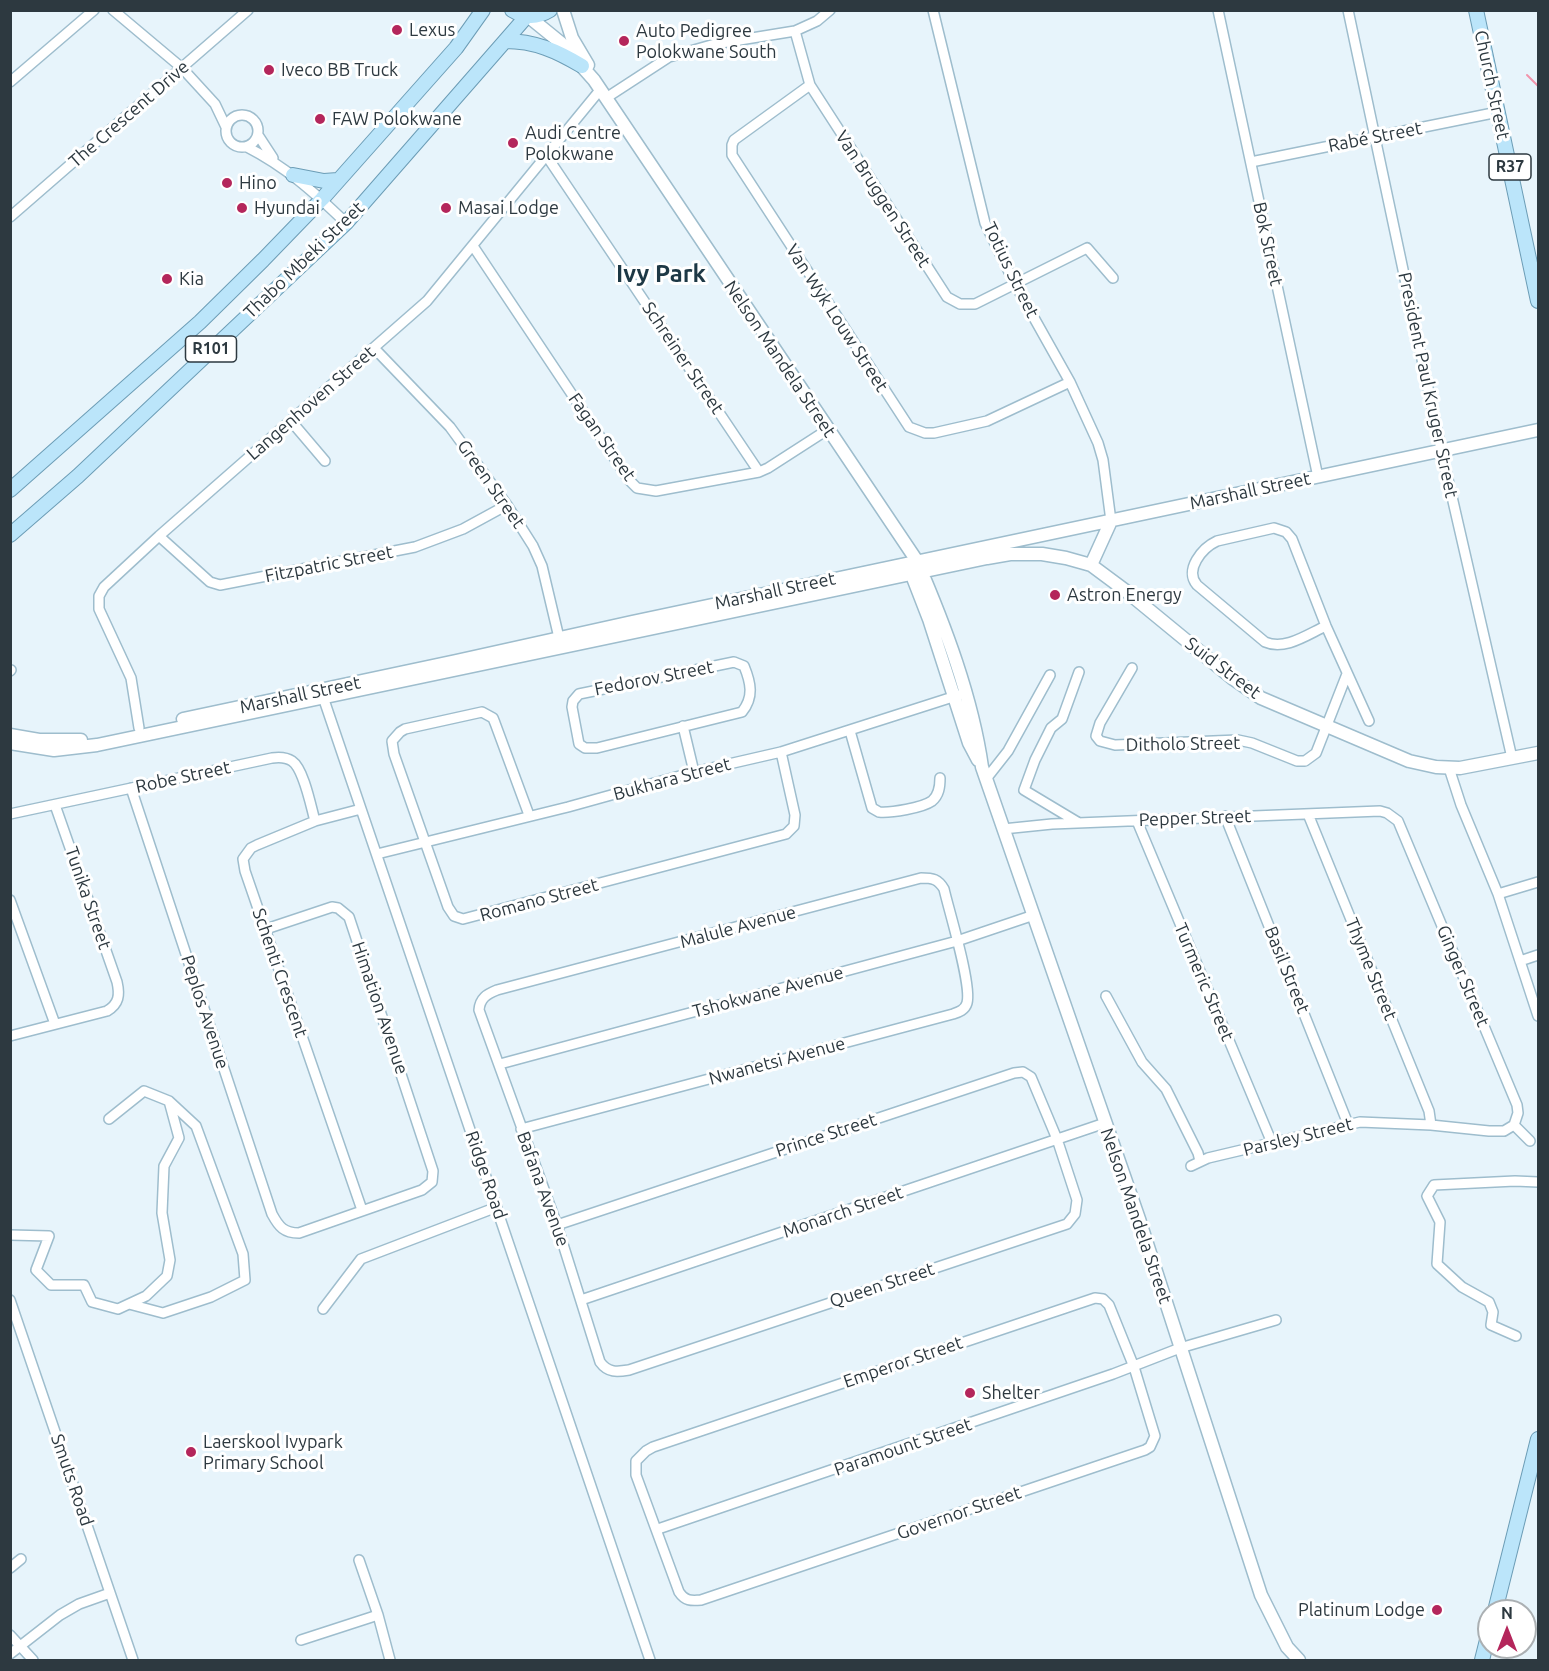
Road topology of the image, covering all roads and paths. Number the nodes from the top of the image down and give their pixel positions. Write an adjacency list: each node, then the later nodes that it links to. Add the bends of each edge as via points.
1 (94, 10): 18 (street)
2 (113, 10): 17 (street)
3 (248, 10): 17 (street, The Crescent Drive)
4 (512, 10): 13 (main road)
5 (550, 10): 13 (main road)
6 (563, 10): 20 (street, Nelson Mandela Street)
7 (830, 10): 14 (street, Langenhoven Street)
8 (933, 10): 38 (street, Totius Street, via 985,223)
9 (1218, 10): 30 (street, Bok Street)
10 (1348, 10): 26 (street, President Paul Kruger Street)
11 (1476, 10): 22 (main road, Church Street / R37)
12 (479, 14): 32 (main road, Thabo Mbeki Street / R101, via 456,48)
13 (528, 17): 15 (main road, Thabo Mbeki Street / R101); 16 (street, Nelson Mandela Street)
14 (795, 31): 19 (street, Van Bruggen Street); 20 (street, Langenhoven Street, via 715,44 669,57)
15 (505, 41): 16 (main road, via 548,48); 35 (main road, Thabo Mbeki Street / R101)
16 (582, 66): 20 (street, Nelson Mandela Street)
17 (182, 68): 21 (street); 34 (street, The Crescent Drive)
18 (10, 82)
19 (810, 86): 38 (street, Van Bruggen Street, via 947,297 960,304 975,304); 41 (street, Van Wyk Louw Street, via 734,140 732,155 909,427 934,433 987,421)
20 (600, 89): 28 (street, Langenhoven Street); 43 (street, Nelson Mandela Street)
21 (216, 104): 23 (street); 24 (street)
22 (1498, 112): 26 (street, Rabé Street); 39 (main road, Church Street / R37)
23 (237, 116): 24 (street); 25 (street, via 254,119)
24 (226, 127): 27 (street, via 232,144)
25 (258, 135): 27 (street); 29 (street)
26 (1374, 137): 30 (street, Rabé Street); 45 (street, President Paul Kruger Street)
27 (247, 147): 29 (street)
28 (546, 155): 36 (street, Langenhoven Street); 47 (street, Schreiner Street)
29 (274, 160): 31 (street)
30 (1251, 162): 48 (street, Bok Street)
31 (293, 175): 32 (main road, via 324,182); 33 (street)
32 (338, 180): 33 (main road, Thabo Mbeki Street / R101)
33 (322, 199): 35 (street); 49 (main road, Thabo Mbeki Street / R101, via 200,321)
34 (10, 218)
35 (346, 223): 52 (main road, Thabo Mbeki Street / R101, via 78,476)
36 (473, 246): 40 (street, Langenhoven Street, via 427,301); 47 (street, Fagan Street, via 637,488 656,491)
37 (1113, 278): 38 (street, Van Bruggen Street, via 1086,248)
38 (1015, 284): 41 (street, Totius Street)
39 (1539, 300)
40 (374, 348): 42 (street, Langenhoven Street); 50 (street, Green Street, via 450,427)
41 (1070, 382): 51 (street, Totius Street, via 1098,443)
42 (291, 421): 46 (street); 53 (street, Langenhoven Street)
43 (827, 430): 47 (street, Fagan Street); 55 (street, Nelson Mandela Street, via 907,548)
44 (1539, 430): 45 (street, Marshall Street)
45 (1442, 449): 48 (street, Marshall Street); 73 (street, President Paul Kruger Street)
46 (325, 461)
47 (759, 472)
48 (1318, 477): 51 (street, Marshall Street)
49 (10, 490)
50 (507, 505): 53 (street, Fitzpatric Street, via 464,529 415,547 220,585 210,582); 57 (street, Green Street, via 542,566)
51 (1111, 521): 54 (street); 55 (street, Marshall Street)
52 (10, 535)
53 (159, 536): 67 (street, Langenhoven Street, via 99,596 103,620 131,678)
54 (1090, 565): 55 (street, Suid Street, via 1042,554 1010,554); 66 (street, Suid Street, via 1261,698)
55 (915, 568): 57 (street, Marshall Street); 63 (street, Nelson Mandela Street)
56 (1326, 626): 56 (street, via 1292,539 1280,528 1213,542 1193,568 1193,581 1265,642 1283,645); 60 (street)
57 (560, 643): 62 (street, Marshall Street)
58 (1132, 668): 66 (street, Ditholo Street, via 1100,723 1096,736 1106,744 1238,740 1305,761 1316,753)
59 (1079, 672): 88 (street, via 1062,719 1051,728 1024,790)
60 (1347, 674): 64 (street); 66 (street)
61 (1050, 675): 76 (street, via 1008,751)
62 (322, 694): 67 (street, Marshall Street); 70 (street, Marshall Street, via 75,749); 80 (street, Ridge Road)
63 (959, 695): 68 (street, Bukhara Street); 76 (street, Nelson Mandela Street, via 979,741)
64 (1369, 721)
65 (683, 726): 65 (street, Fedorov Street, via 590,749 579,744 573,701 579,694 734,662 744,666 751,696 742,712); 75 (street)
66 (1327, 726): 74 (street, Suid Street, via 1409,761)
67 (140, 728): 69 (street, Marshall Street, via 68,741)
68 (850, 731): 71 (street, Bukhara Street); 77 (street, via 872,808 879,812 932,801)
69 (10, 735)
70 (10, 743)
71 (781, 752): 75 (street, Bukhara Street); 90 (street, Romano Street, via 795,815 794,826 786,834 474,917 463,919 451,912)
72 (1539, 753): 73 (street, Suid Street)
73 (1512, 758): 74 (street, Suid Street)
74 (1449, 768): 93 (street)
75 (694, 772): 84 (street, Bukhara Street)
76 (984, 773): 89 (street, Nelson Mandela Street)
77 (940, 778)
78 (131, 788): 79 (street, Robe Street); 86 (street, Robe Street, via 283,757 300,771); 118 (street, Peplos Avenue, via 278,1225 286,1232 299,1233)
79 (55, 805): 82 (street, Robe Street); 103 (street, Tunika Street, via 119,991 116,1005 106,1011)
80 (361, 809): 86 (street, Schenti Crescent); 91 (street, Ridge Road)
81 (1387, 813): 83 (street, Pepper Street); 111 (street, Ginger Street, via 1398,821 1517,1105)
82 (10, 814)
83 (1308, 814): 85 (street, Pepper Street); 110 (street, Thyme Street, via 1429,1110)
84 (529, 815): 90 (street, Bukhara Street); 90 (street, Romano Street, via 493,718 482,712 405,729 392,741 392,747)
85 (1225, 816): 87 (street, Pepper Street); 109 (street, Basil Street)
86 (315, 821): 96 (street, Schenti Crescent, via 251,848 243,859)
87 (1137, 821): 88 (street, Pepper Street); 115 (street, Turmeric Street)
88 (1079, 823): 89 (street, Pepper Street)
89 (1003, 829): 95 (street, Nelson Mandela Street)
90 (425, 843): 91 (street, Bukhara Street)
91 (377, 854): 117 (street, Ridge Road)
92 (1539, 882): 93 (street)
93 (1498, 894): 99 (street)
94 (10, 900): 103 (street)
95 (1034, 915): 97 (street, Tshokwane Avenue); 108 (street, Nelson Mandela Street)
96 (266, 929): 118 (street, Schenti Crescent); 118 (street, Himation Avenue, via 332,908 349,917 433,1177 422,1190)
97 (957, 941): 101 (street, Malule Avenue, via 944,889 940,882 921,878 498,990); 105 (street, Tshokwane Avenue); 112 (street, Nwanetsi Avenue, via 968,990 963,1010)
98 (1539, 955): 99 (street)
99 (1520, 961): 102 (street)
100 (1106, 996): 115 (street, Parsley Street, via 1142,1062 1166,1089 1198,1153 1195,1164)
101 (480, 1003): 105 (street, Bafana Avenue)
102 (1539, 1016)
103 (55, 1024): 104 (street)
104 (10, 1036)
105 (500, 1064): 112 (street, Bafana Avenue)
106 (169, 1101): 107 (street, via 144,1091); 123 (street, via 178,1138 164,1166 162,1213 170,1260 167,1276 146,1296); 123 (street, via 196,1126 243,1254 245,1280 211,1297 163,1313)
107 (109, 1119)
108 (1105, 1124): 113 (street, Monarch Street); 127 (street, Nelson Mandela Street)
109 (1348, 1124): 110 (street, Parsley Street, via 1369,1121); 115 (street, Parsley Street)
110 (1431, 1125): 111 (street, Parsley Street, via 1504,1131)
111 (1514, 1125): 114 (street)
112 (521, 1129): 119 (street, Bafana Avenue)
113 (1057, 1139): 119 (street, Prince Street, via 1031,1077 1023,1072 1014,1073); 122 (street, Monarch Street); 129 (street, Queen Street, via 1077,1200 1075,1214 1067,1224 629,1370)
114 (1530, 1141)
115 (1272, 1143)
116 (1539, 1182): 126 (street, via 1434,1185 1427,1196 1440,1222 1437,1264 1462,1287 1489,1302 1493,1312 1491,1325)
117 (497, 1207): 124 (street, via 361,1259); 145 (street, Ridge Road)
118 (362, 1210)
119 (557, 1225): 122 (street, Bafana Avenue)
120 (10, 1235): 123 (street, via 49,1236 36,1270 51,1285 84,1285 92,1302 118,1309)
121 (10, 1300): 135 (street, Smuts Road)
122 (581, 1300): 129 (street, Bafana Avenue, via 600,1362)
123 (129, 1304)
124 (323, 1309)
125 (1275, 1320): 127 (street, Paramount Street)
126 (1516, 1336)
127 (1180, 1348): 128 (street, Paramount Street); 146 (street, Nelson Mandela Street, via 1261,1595 1287,1647)
128 (1134, 1367): 131 (street, Paramount Street); 131 (street, Emperor Street, via 1109,1305 1104,1299 1095,1298 653,1447 636,1461 636,1474); 131 (street, Governor Street, via 1155,1436 1145,1450 701,1600 688,1600 679,1592)
129 (610, 1371)
130 (1539, 1439): 136 (main road)
131 (658, 1529)
132 (21, 1559): 134 (street)
133 (359, 1560): 137 (street)
134 (10, 1568)
135 (110, 1593): 140 (street, via 79,1604); 143 (street, Smuts Road)
136 (1498, 1599)
137 (378, 1615): 139 (street); 144 (street)
138 (10, 1635): 140 (street)
139 (301, 1640)
140 (20, 1646): 141 (street); 142 (street)
141 (10, 1654)
142 (33, 1660)
143 (133, 1660)
144 (390, 1660)
145 (650, 1660)
146 (1299, 1660)

